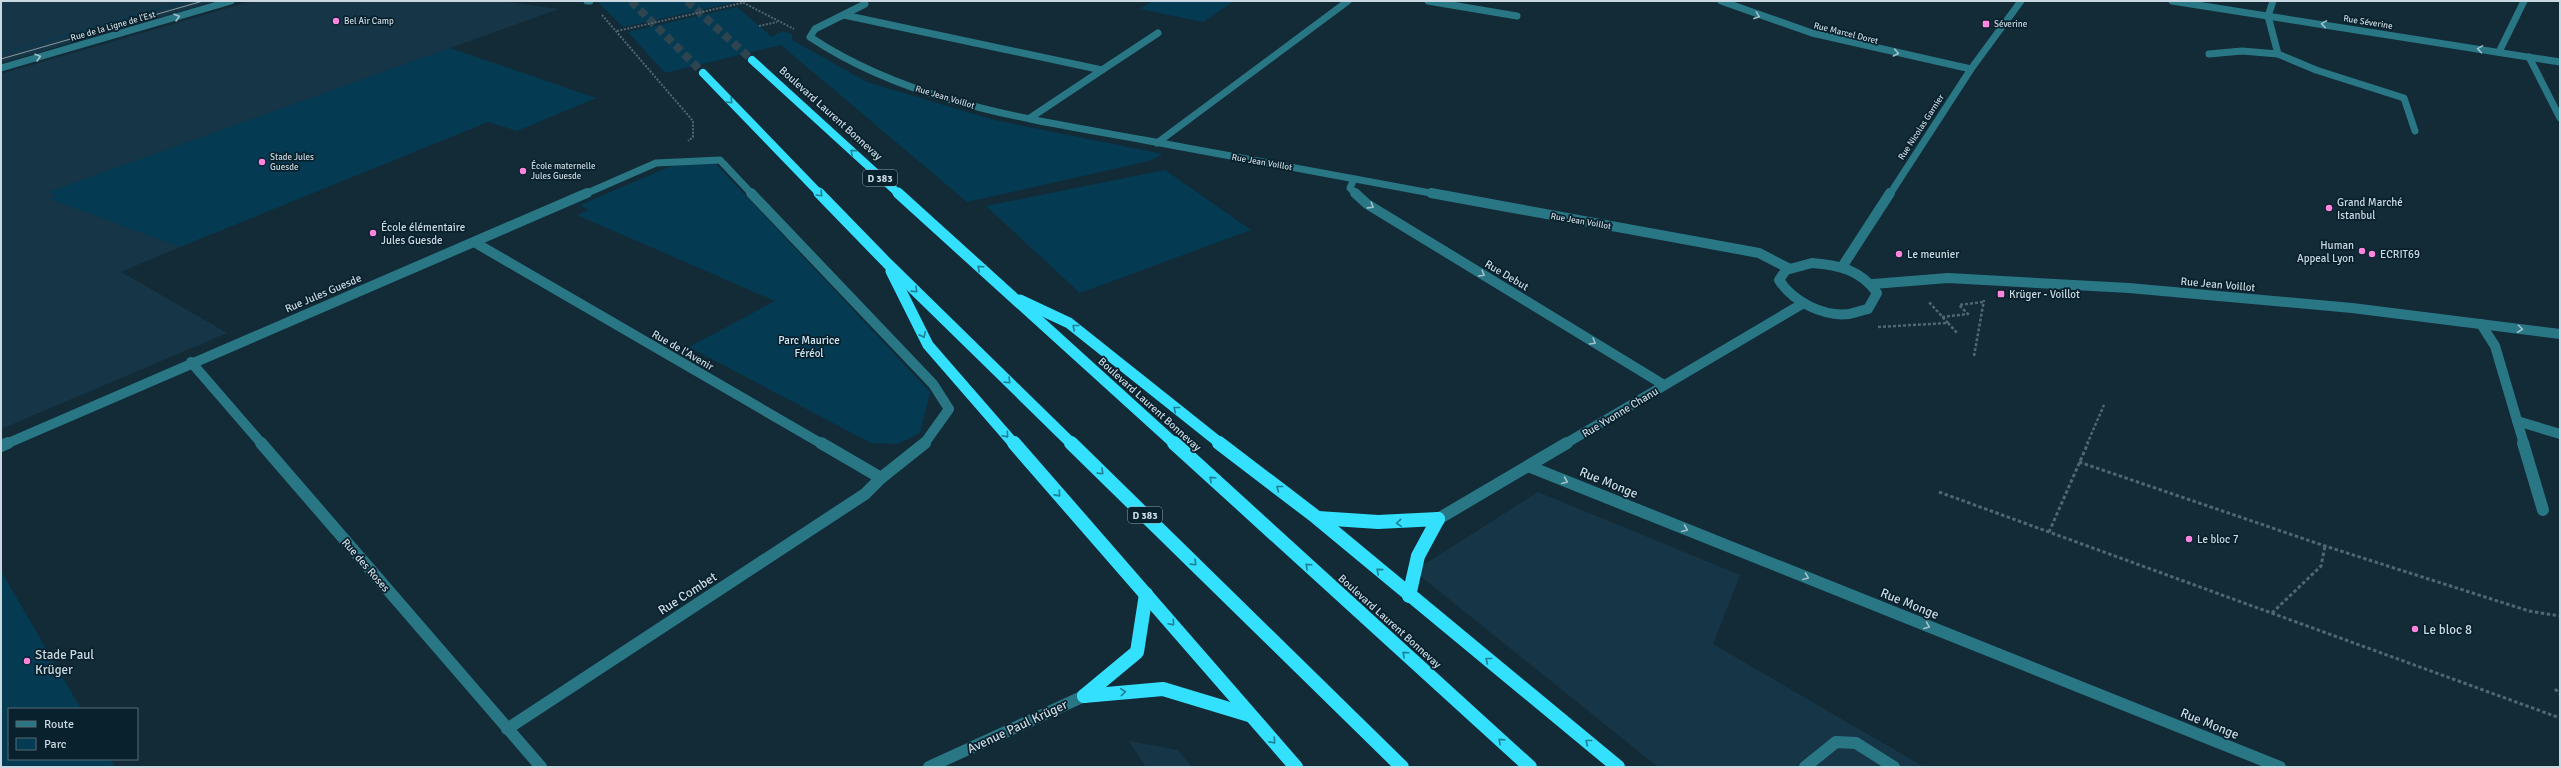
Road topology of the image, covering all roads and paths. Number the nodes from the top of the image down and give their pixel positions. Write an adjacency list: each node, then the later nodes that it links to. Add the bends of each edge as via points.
1 (231, 1): 25 (street, Rue de la Ligne de l'Est, one-way to 1)
2 (740, 1): 10 (path)
3 (1348, 1): 33 (street)
4 (1428, 1): 13 (street)
5 (1721, 1): 26 (street, Rue Marcel Doret, one-way to 26, via 1831,40)
6 (2021, 1): 26 (street, Rue Nicolas Garnier)
7 (2172, 1): 14 (street, Rue Séverine)
8 (2273, 1): 14 (street)
9 (2524, 1): 19 (street)
10 (742, 3): 15 (path); 32 (path, bridge, via 617,31 693,121 693,137)
11 (865, 4): 12 (street)
12 (844, 15): 18 (street, via 814,29); 27 (street)
13 (1517, 16)
14 (2268, 16): 19 (street, Rue Séverine, one-way to 14); 21 (street)
15 (778, 22): 16 (path); 18 (path)
16 (759, 26)
17 (1158, 33): 27 (street)
18 (810, 37): 29 (street, Rue Jean Voillot, via 858,65 901,84 970,106)
19 (2498, 52): 22 (street, Rue Séverine)
20 (2209, 54): 21 (street, via 2242,51)
21 (2278, 54): 31 (street, via 2316,70 2404,98)
22 (2529, 57): 24 (street, Rue Séverine); 30 (street)
23 (752, 60): 42 (highway, Boulevard Laurent Bonnevay / D 383, one-way to 23)
24 (2560, 62)
25 (1, 68)
26 (1971, 69): 38 (street, Rue Nicolas Garnier)
27 (1102, 70): 29 (street)
28 (702, 73): 37 (highway, D 383, one-way to 37)
29 (1030, 118): 33 (street, Rue Jean Voillot)
30 (2560, 118)
31 (2416, 131)
32 (687, 142)
33 (1157, 143): 35 (street, Rue Jean Voillot)
34 (656, 163): 36 (street, Rue Jules Guesde); 61 (street, Rue Combet, via 720,160 933,384 949,409 926,443)
35 (1354, 179): 39 (street, Rue Jean Voillot, via 1759,253); 54 (street, Rue Debut, one-way to 54, via 1350,188 1367,204)
36 (474, 242): 53 (street, Rue Jules Guesde); 61 (street, Rue de l'Avenir)
37 (887, 263): 68 (highway, one-way to 68, via 928,345); 81 (highway, D 383, one-way to 81)
38 (1842, 267): 39 (street, via 1812,263); 41 (street, via 1865,277)
39 (1788, 268): 45 (street, via 1781,274 1779,281 1782,289)
40 (1987, 281): 41 (street, Rue Jean Voillot, via 1948,278); 44 (path); 48 (street, Rue Jean Voillot, via 2129,288 2352,308)
41 (1872, 284): 45 (street, via 1877,293 1876,300 1870,307 1858,311 1830,312)
42 (1008, 295): 64 (highway, one-way to 42, via 1167,403 1069,323); 82 (highway, Boulevard Laurent Bonnevay / D 383, one-way to 42)
43 (1927, 300): 46 (path)
44 (1983, 302): 46 (path, via 1959,305 1968,314); 52 (path)
45 (1802, 304): 54 (street, Rue Yvonne Chanu)
46 (1942, 317): 47 (path)
47 (1948, 322): 49 (path); 50 (path)
48 (2481, 324): 51 (street, Rue Jean Voillot, one-way to 51); 56 (street, via 2495,346)
49 (1876, 327)
50 (1958, 334)
51 (2560, 334)
52 (1974, 356)
53 (191, 362): 58 (street, Rue Jules Guesde); 77 (street, Rue des Roses)
54 (1664, 385): 60 (street, Rue Yvonne Chanu)
55 (2104, 405): 59 (path)
56 (2517, 421): 57 (street); 63 (street)
57 (2560, 434)
58 (1, 446)
59 (2079, 462): 66 (path); 67 (path)
60 (1528, 466): 65 (street, Rue Yvonne Chanu); 86 (street, Rue Monge, one-way to 86)
61 (880, 478): 77 (street, Rue Combet, via 865,494)
62 (1939, 492): 66 (path)
63 (2543, 510)
64 (1316, 517): 65 (highway, one-way to 64, via 1390,524 1352,523); 69 (highway, one-way to 64)
65 (1438, 519): 69 (highway, via 1420,547 1412,570)
66 (2048, 532): 70 (path)
67 (2325, 546): 70 (path, via 2321,566); 71 (path, via 2529,612)
68 (1146, 594): 74 (highway, via 1137,652); 75 (highway, one-way to 75)
69 (1409, 596): 83 (highway, one-way to 69)
70 (2272, 613): 76 (path)
71 (2560, 616)
72 (2555, 689): 73 (path)
73 (2560, 694)
74 (1084, 696): 75 (highway, one-way to 75, via 1163,689); 79 (street, Avenue Paul Krüger)
75 (1249, 715): 80 (highway, one-way to 80)
76 (2560, 718)
77 (507, 729): 78 (street, Rue des Roses)
78 (541, 767)
79 (929, 767)
80 (1296, 767)
81 (1402, 767)
82 (1530, 767)
83 (1618, 767)
84 (1805, 767): 85 (street, via 1836,742 1856,743)
85 (1894, 767)
86 (2280, 767)

